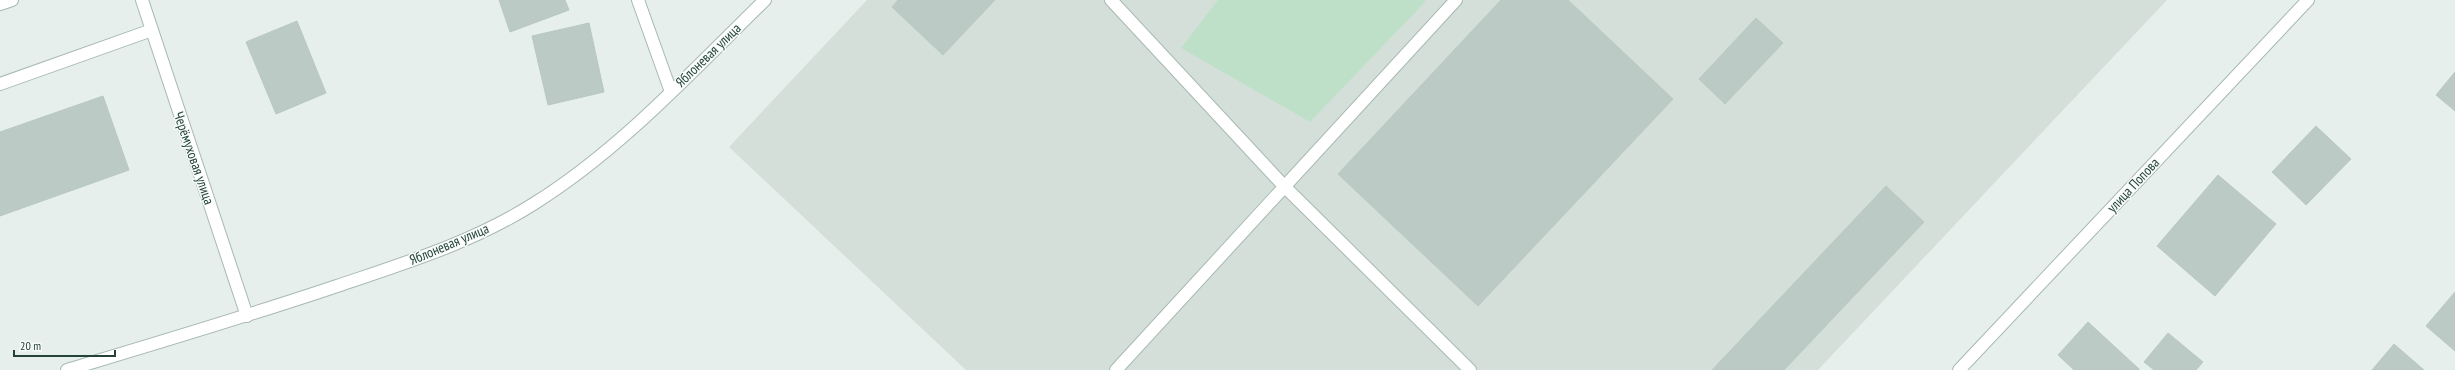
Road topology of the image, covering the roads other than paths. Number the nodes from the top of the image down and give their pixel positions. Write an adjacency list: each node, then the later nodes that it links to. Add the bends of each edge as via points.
1 (12, 0): 8 (street)
2 (142, 0): 9 (street, Черёмуховая улица)
3 (638, 0): 11 (street)
4 (765, 0): 11 (street, Яблоневая улица)
5 (1111, 0): 12 (street)
6 (1456, 0): 12 (street)
7 (2308, 0): 17 (street, улица Попова)
8 (0, 4)
9 (152, 30): 10 (street); 13 (street, Черёмуховая улица)
10 (0, 84)
11 (671, 92): 13 (street, Яблоневая улица, via 599,157 535,203 476,235 420,258)
12 (1284, 186): 15 (street); 16 (street)
13 (247, 316): 14 (street, Яблоневая улица)
14 (67, 370)
15 (1116, 370)
16 (1470, 370)
17 (1958, 370)

